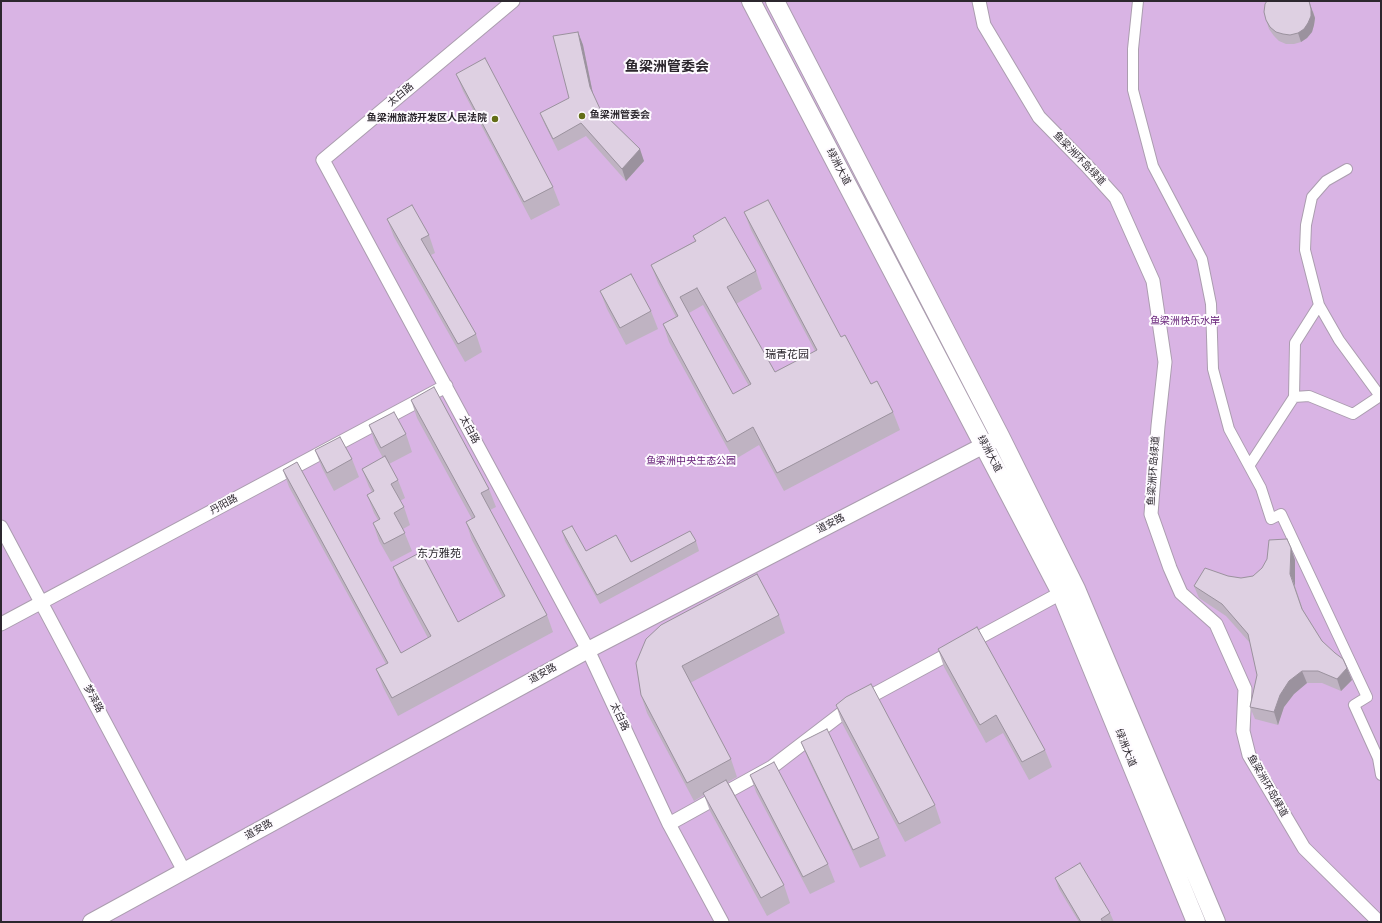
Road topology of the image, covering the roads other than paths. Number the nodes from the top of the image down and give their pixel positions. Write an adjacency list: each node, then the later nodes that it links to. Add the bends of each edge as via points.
1 (513, 1): 8 (street, 太白路, via 323,160)
2 (751, 1): 12 (main road, 绿洲大道)
3 (775, 1): 11 (main road, 绿洲大道)
4 (979, 1): 26 (street, 鱼梁洲环岛绿道, via 984,25 1039,117 1116,198 1153,281 1165,362 1152,514 1181,593 1216,624 1245,689 1243,731 1249,755 1304,848)
5 (1138, 1): 13 (street, via 1133,49 1133,90 1154,166 1202,260 1211,304 1213,369 1229,429)
6 (1347, 169): 7 (street, via 1326,181 1312,197 1306,225 1305,250)
7 (1319, 304): 9 (street, via 1339,340); 10 (street, via 1295,343)
8 (446, 386): 16 (street, 丹阳路); 18 (street, 太白路)
9 (1381, 396): 10 (street, via 1353,414 1309,396)
10 (1294, 397): 13 (street)
11 (1000, 436): 12 (street, 道安路); 25 (main road, 绿洲大道, via 1076,589)
12 (984, 445): 15 (main road, 绿洲大道); 18 (street, 道安路)
13 (1249, 466): 19 (street, via 1261,488 1270,519 1281,514 1367,697 1354,704 1378,758)
14 (1, 527): 16 (street, 梦泽路)
15 (1061, 593): 20 (street, via 849,708 772,767); 24 (main road, 绿洲大道)
16 (42, 602): 17 (street, 丹阳路); 21 (street, 梦泽路)
17 (1, 624)
18 (588, 650): 20 (street, 太白路); 21 (street, 道安路)
19 (1381, 775)
20 (669, 824): 23 (street, 太白路)
21 (184, 871): 22 (street, 道安路)
22 (91, 922)
23 (722, 922)
24 (1196, 922)
25 (1216, 922)
26 (1380, 922)

